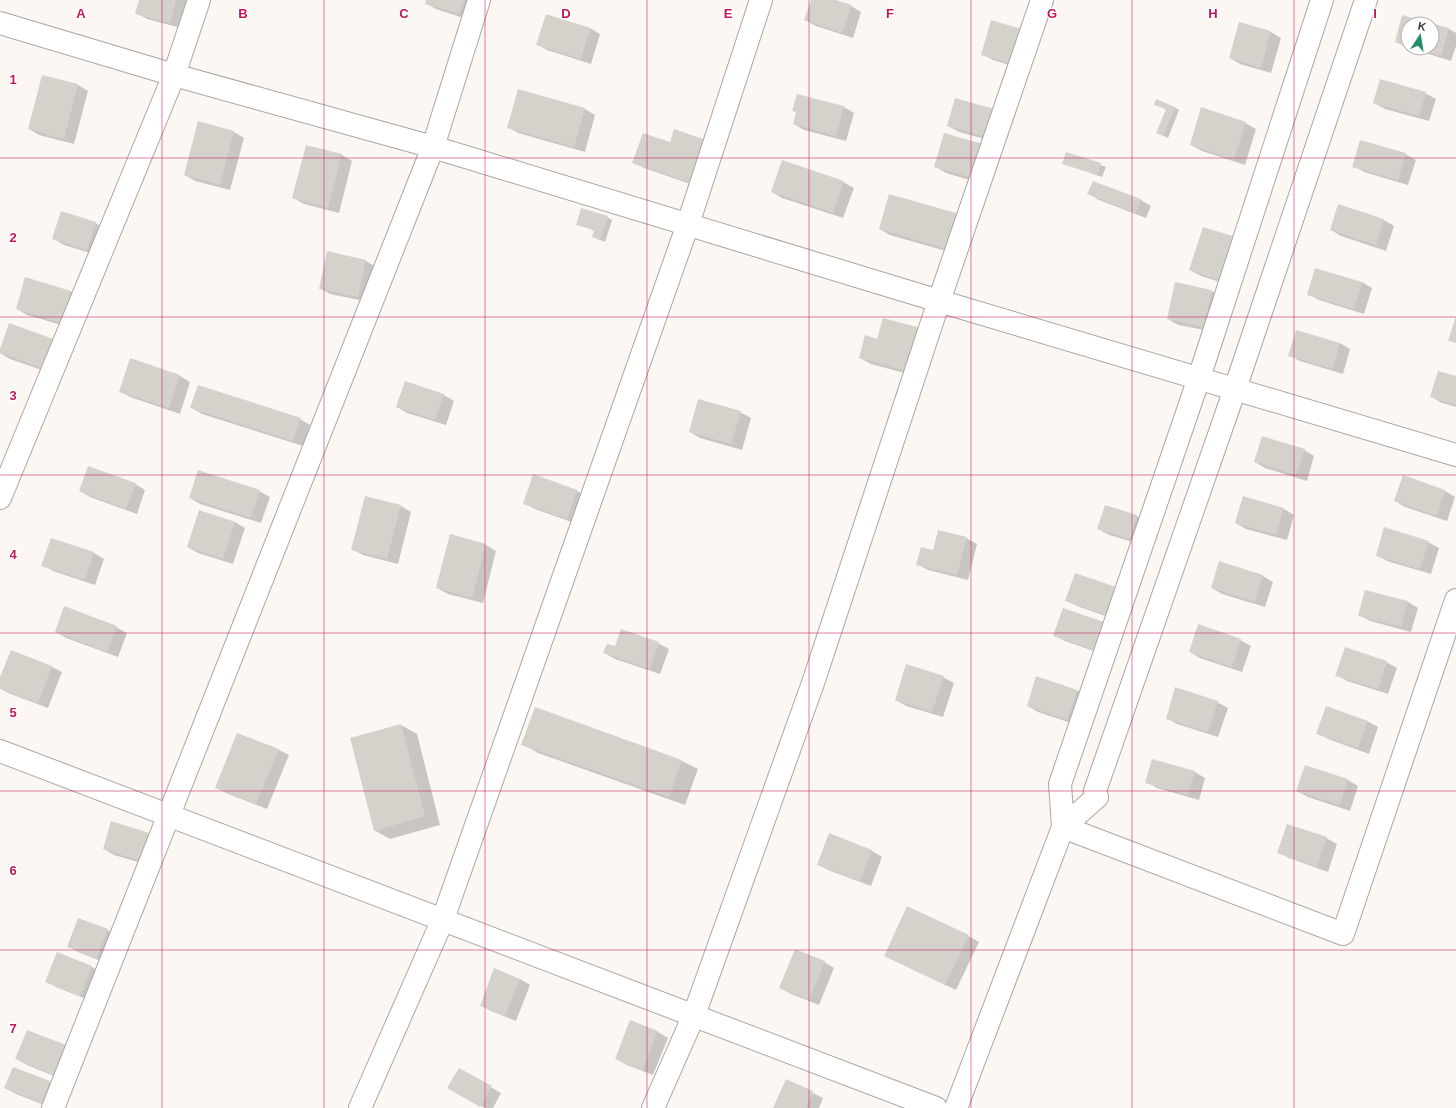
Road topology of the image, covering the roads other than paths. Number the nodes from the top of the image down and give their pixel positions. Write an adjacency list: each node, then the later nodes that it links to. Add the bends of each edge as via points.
1 (199, 0): 8 (street)
2 (479, 0): 9 (street)
3 (761, 0): 10 (street)
4 (1042, 0): 11 (street)
5 (1322, 0): 12 (street)
6 (1366, 0): 13 (street)
7 (0, 23): 8 (street)
8 (174, 75): 9 (street); 15 (street)
9 (433, 147): 10 (street); 18 (street)
10 (688, 224): 11 (street); 20 (street)
11 (939, 301): 12 (street); 21 (street, via 813,684)
12 (1199, 378): 13 (street); 19 (street, via 1060,784)
13 (1235, 389): 14 (street); 19 (street, via 1095,791 1096,797)
14 (1456, 455)
15 (0, 498)
16 (1456, 600): 19 (street, via 1343,934)
17 (0, 751): 18 (street)
18 (169, 815): 20 (street); 22 (street)
19 (1063, 828): 26 (street)
20 (443, 919): 21 (street); 23 (street)
21 (694, 1015): 24 (street); 25 (street)
22 (53, 1108)
23 (360, 1108)
24 (653, 1108)
25 (936, 1108)
26 (956, 1108)

